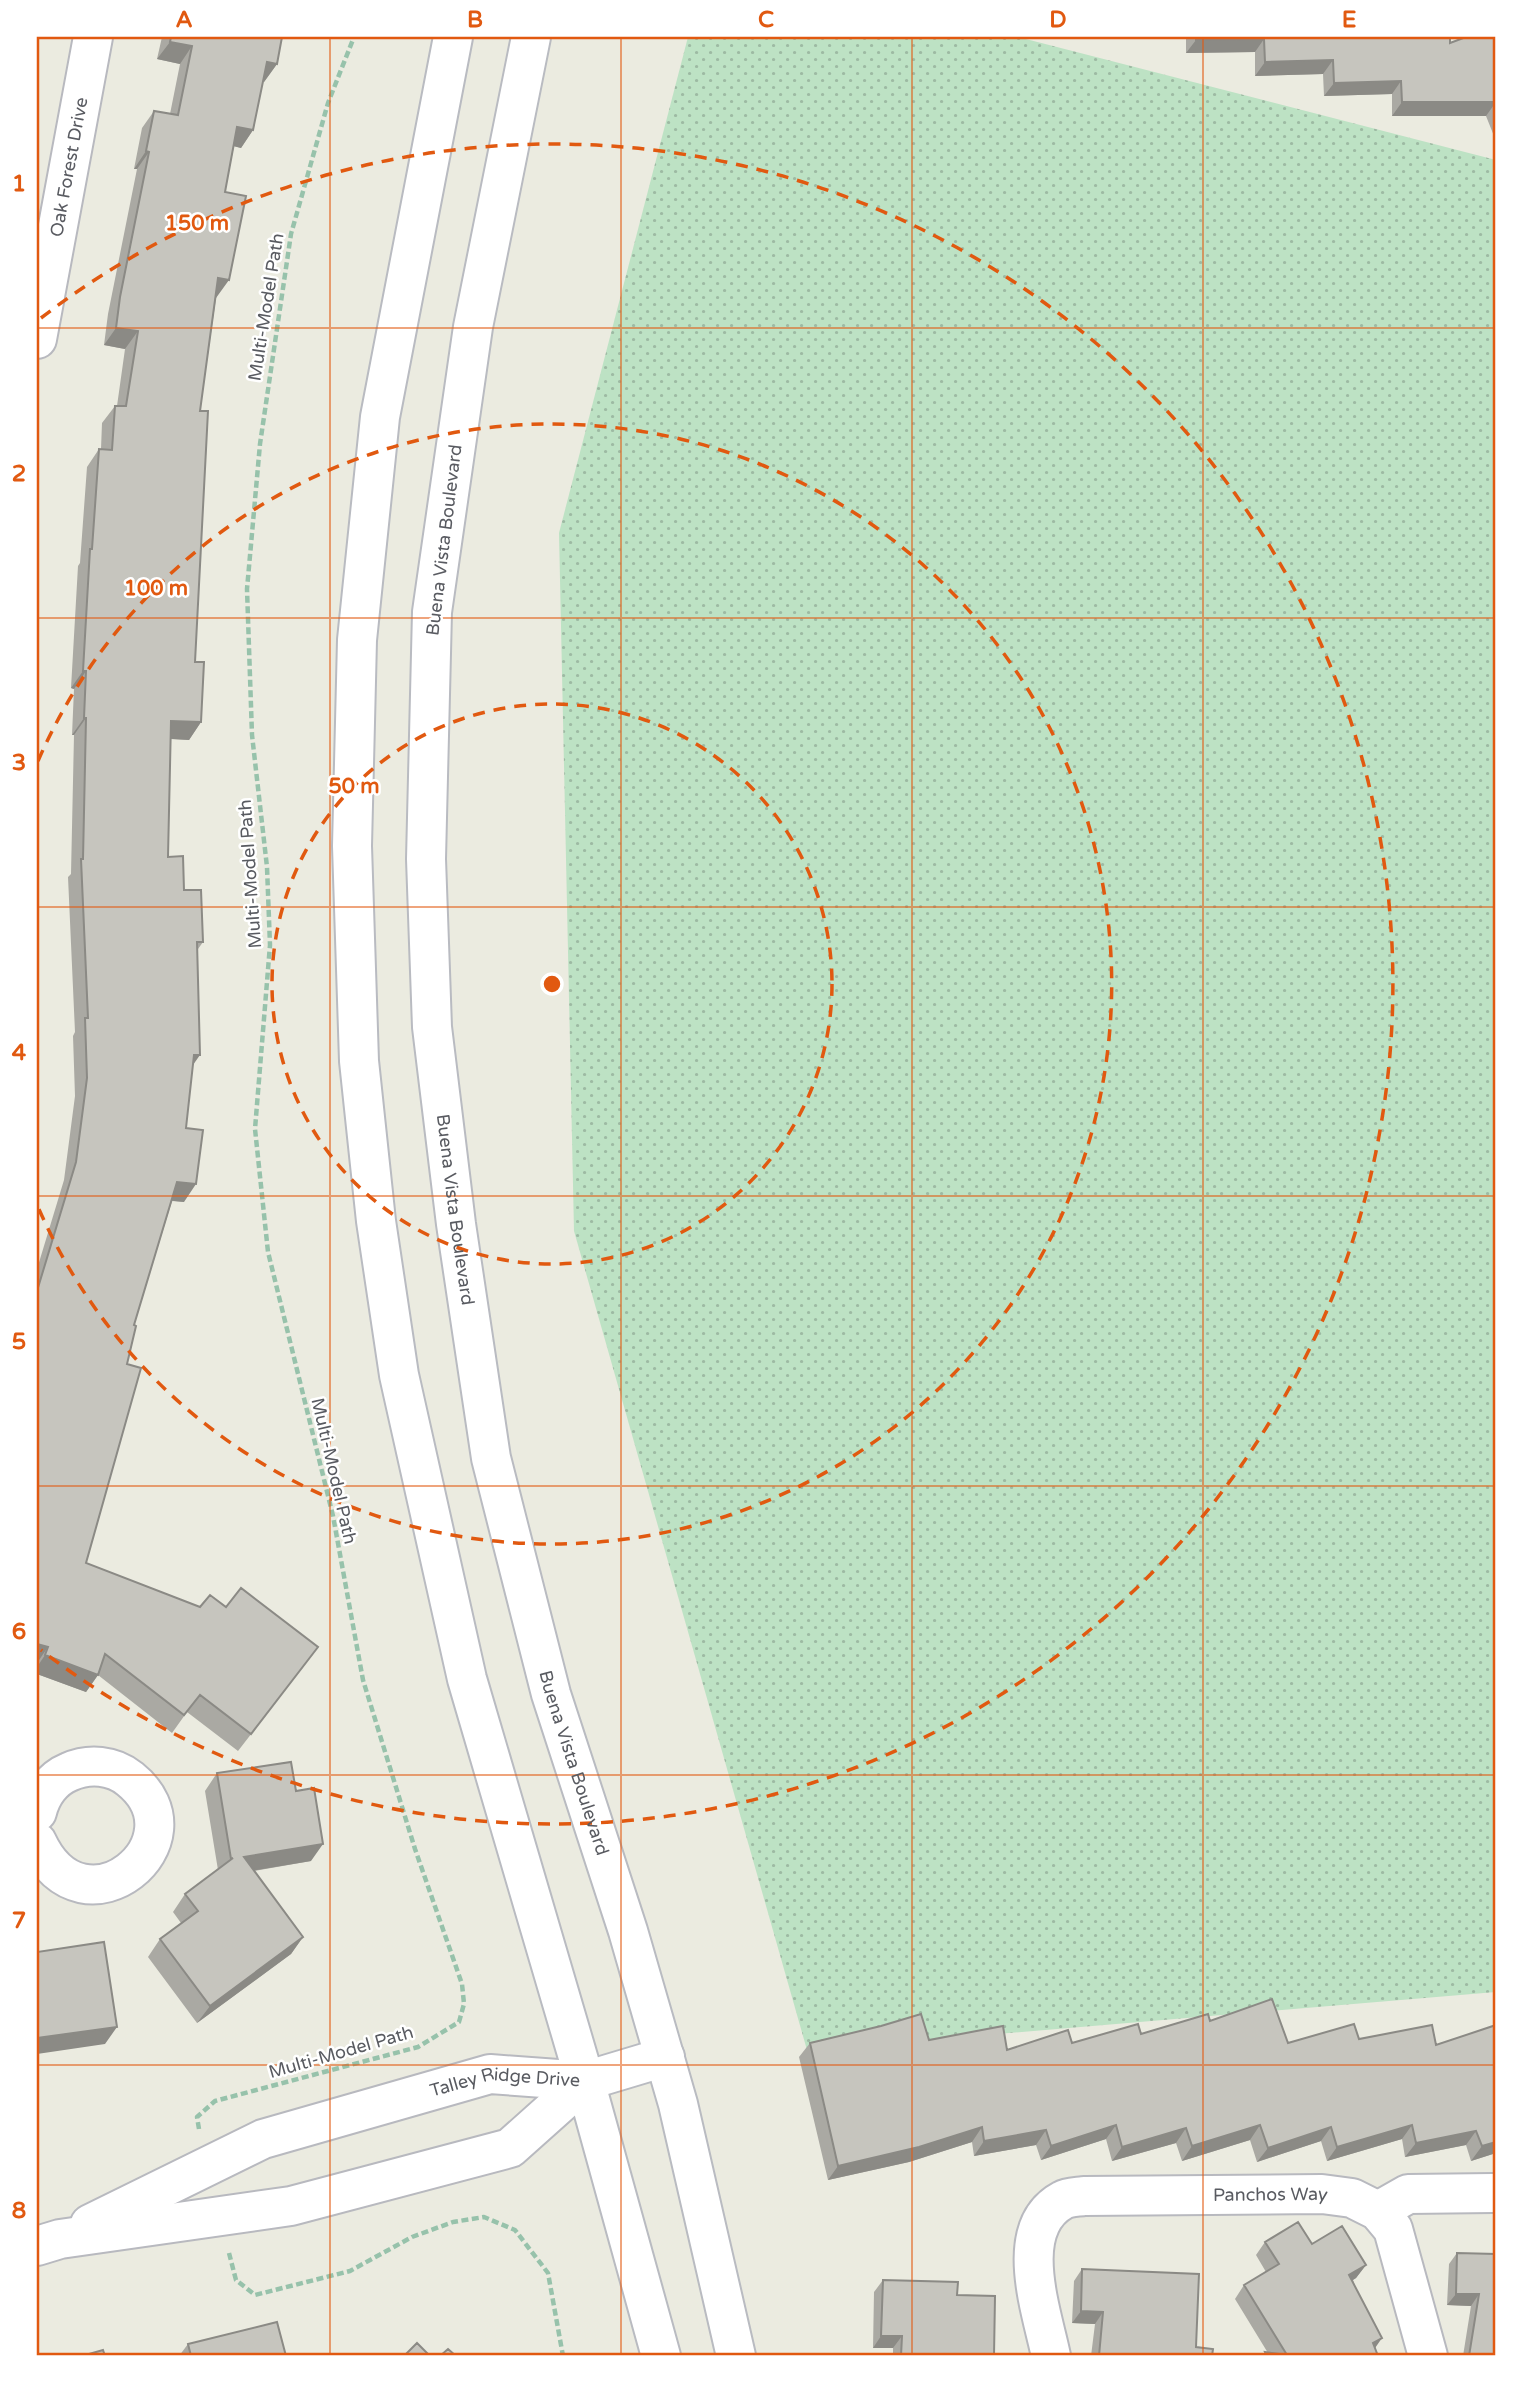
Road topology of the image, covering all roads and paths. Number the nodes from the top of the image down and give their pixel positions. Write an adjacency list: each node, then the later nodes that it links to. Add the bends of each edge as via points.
1 (93, 37): 5 (main road, Oak Forest Drive)
2 (354, 37): 10 (path, Multi-Model Path, via 328,103 291,234 260,444 247,589 253,735 271,945 255,1129 268,1252 333,1516 363,1680 462,1984 464,2004 459,2022 418,2047 215,2101 197,2118)
3 (453, 37): 9 (main road, via 380,417 357,640 352,846 359,1061 399,1375 467,1679)
4 (531, 37): 8 (main road, Buena Vista Boulevard, via 473,327 432,612 426,859 432,1027 491,1458 551,1694)
5 (37, 339)
6 (42, 1788): 7 (main road, via 86,1767 122,1773 148,1800 153,1836 136,1868 118,1880 98,1885 77,1883 59,1874 44,1859)
7 (37, 1842)
8 (665, 2057): 9 (main road); 17 (main road, Buena Vista Boulevard)
9 (586, 2081): 10 (main road, Talley Ridge Drive, via 490,2074 263,2138); 13 (main road, Talley Ridge Drive, via 510,2148 291,2206); 16 (main road)
10 (208, 2166): 14 (main road, Talley Ridge Drive)
11 (1493, 2193): 12 (main road, via 1408,2194)
12 (1378, 2211): 18 (main road, Panchos Way, via 1352,2198 1322,2194 1084,2196 1063,2200 1047,2214 1034,2236 1033,2271); 19 (main road, via 1393,2229)
13 (220, 2217): 14 (main road, Talley Ridge Drive); 15 (path, via 236,2280 255,2295 350,2271 412,2236 484,2217 515,2230 548,2273)
14 (49, 2243)
15 (563, 2356)
16 (661, 2356)
17 (736, 2356)
18 (1051, 2356)
19 (1428, 2356)

